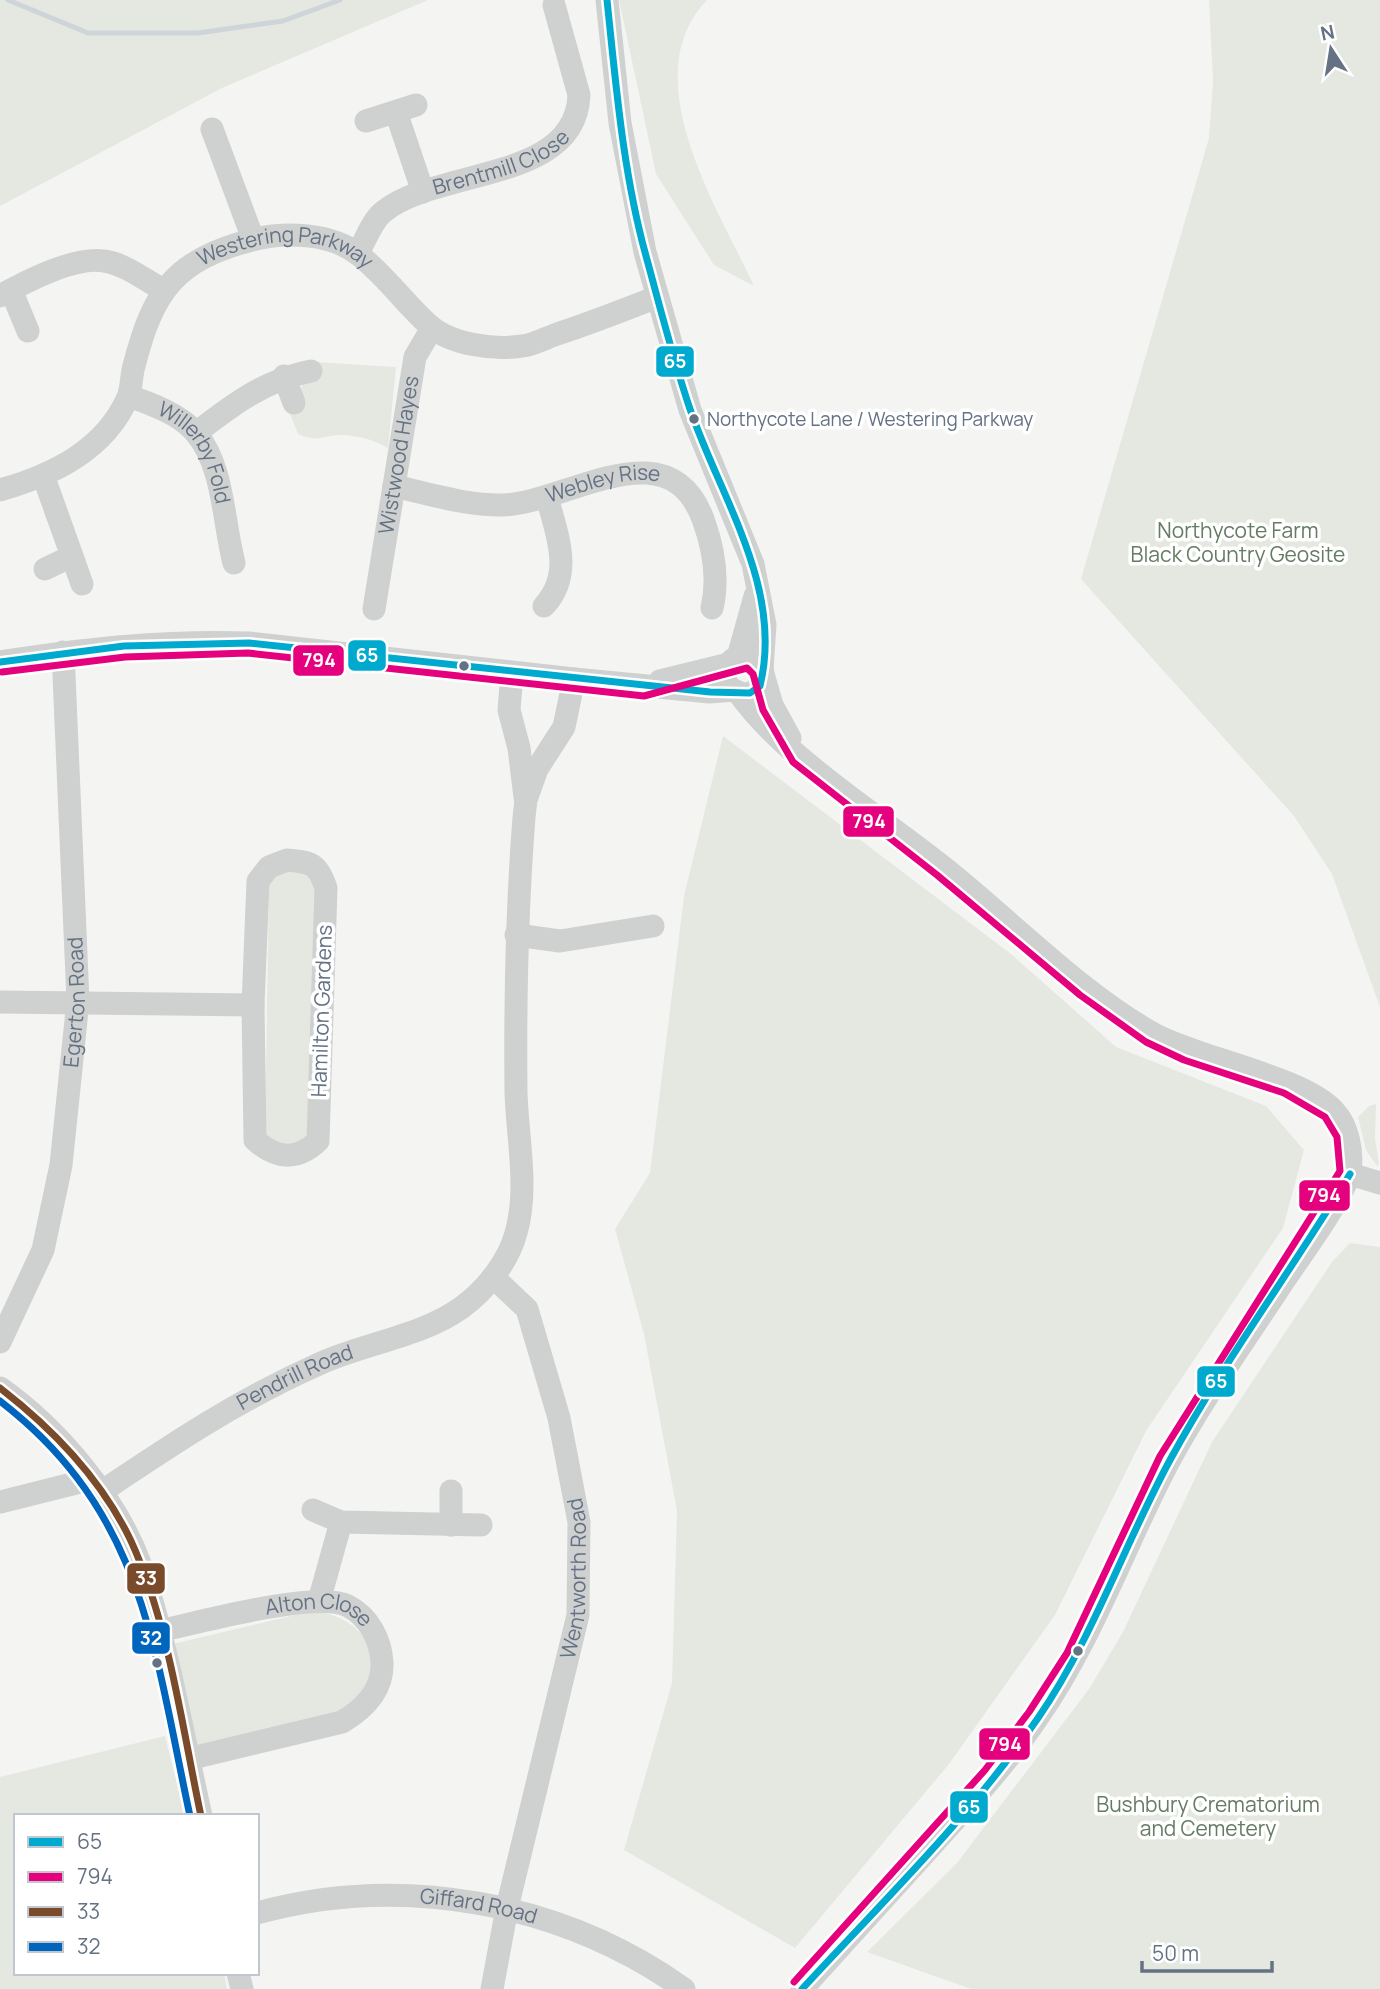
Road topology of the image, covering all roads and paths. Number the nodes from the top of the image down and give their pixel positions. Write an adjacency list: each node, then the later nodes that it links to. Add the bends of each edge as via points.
1 (607, 0): 10 (street, via 629,178)
2 (554, 5): 5 (street, Brentmill Close, via 554,39 579,95 572,127 557,142 499,171)
3 (366, 121): 5 (street, via 406,108)
4 (212, 131): 6 (street)
5 (423, 192): 7 (street, Brentmill Close, via 382,213)
6 (253, 239): 7 (street, Westering Parkway, via 307,236); 8 (street, Westering Parkway, via 187,266)
7 (358, 253): 11 (street, Westering Parkway)
8 (163, 290): 9 (street, via 103,261 79,262); 15 (street, Westering Parkway, via 149,314)
9 (5, 293): 12 (street)
10 (657, 298): 11 (street, Westering Parkway, via 522,346 474,344); 26 (street, via 690,410 745,539)
11 (432, 328): 19 (street, Wistwood Hayes, via 415,358)
12 (28, 331)
13 (311, 371): 14 (street)
14 (284, 376): 16 (street); 17 (street, via 250,393)
15 (129, 396): 17 (street, Willerby Fold, via 176,417); 18 (street, Westering Parkway, via 100,441)
16 (294, 403)
17 (196, 433): 23 (street, Willerby Fold, via 238,534)
18 (43, 475): 20 (street, Westering Parkway); 22 (street)
19 (394, 486): 21 (street, Webley Rise, via 475,504 506,505); 29 (street, Wistwood Hayes, via 387,586)
20 (0, 490)
21 (547, 497): 27 (street, via 562,553 565,592); 28 (street, Webley Rise, via 609,476 657,475 680,483 695,499 709,536 716,589)
22 (70, 557): 24 (street); 25 (street)
23 (234, 563)
24 (45, 569)
25 (82, 584)
26 (757, 588): 31 (street); 33 (street, via 765,625)
27 (544, 607)
28 (712, 608)
29 (374, 609)
30 (63, 652): 32 (street); 34 (street, via 154,643 249,642); 42 (street, Egerton Road)
31 (733, 661): 33 (street, via 752,658); 36 (street); 37 (street, via 726,678)
32 (0, 662)
33 (763, 672): 37 (street, via 755,690); 38 (street, via 772,705)
34 (512, 673): 35 (street); 39 (street, via 509,710)
35 (574, 679): 36 (street); 39 (street, via 564,727 549,747)
36 (644, 685): 37 (street)
37 (736, 691): 38 (street)
38 (799, 754): 45 (street, via 1087,987 1152,1033 1187,1050 1288,1083 1333,1109 1347,1133)
39 (526, 800): 41 (street)
40 (653, 926): 41 (street, via 560,941)
41 (516, 935): 47 (street, via 521,1213 507,1257)
42 (78, 1001): 43 (street); 44 (street); 48 (street, Egerton Road, via 61,1165 43,1250)
43 (0, 1002)
44 (253, 1005): 44 (street, Hamilton Gardens, via 258,881 269,867 287,860 306,862 320,871 326,888 318,1141 306,1152 270,1154 255,1140)
45 (1350, 1174): 46 (street); 65 (street, via 1170,1461 1076,1658 1038,1718 993,1777)
46 (1380, 1182)
47 (493, 1277): 50 (street, Pendrill Road, via 479,1294 445,1317 321,1363 218,1413); 61 (street, Wentworth Road, via 527,1309 559,1418 579,1522 578,1615)
48 (0, 1342)
49 (0, 1388): 50 (street, via 39,1420)
50 (96, 1486): 52 (street, Pendrill Road); 58 (street, via 140,1565)
51 (451, 1491): 55 (street)
52 (0, 1502)
53 (313, 1510): 54 (street)
54 (341, 1522): 55 (street); 57 (street)
55 (451, 1525): 56 (street)
56 (481, 1525)
57 (319, 1601): 58 (street, Alton Close); 59 (street, Alton Close, via 347,1605 367,1621 381,1647 377,1689 363,1710 327,1727)
58 (159, 1632): 59 (street)
59 (188, 1759): 60 (street)
60 (201, 1814)
61 (507, 1908): 62 (street, Giffard Road, via 376,1894); 63 (street, Wentworth Road); 64 (street, Giffard Road, via 582,1933)
62 (259, 1913)
63 (492, 1989)
64 (684, 1989)
65 (802, 1989)

